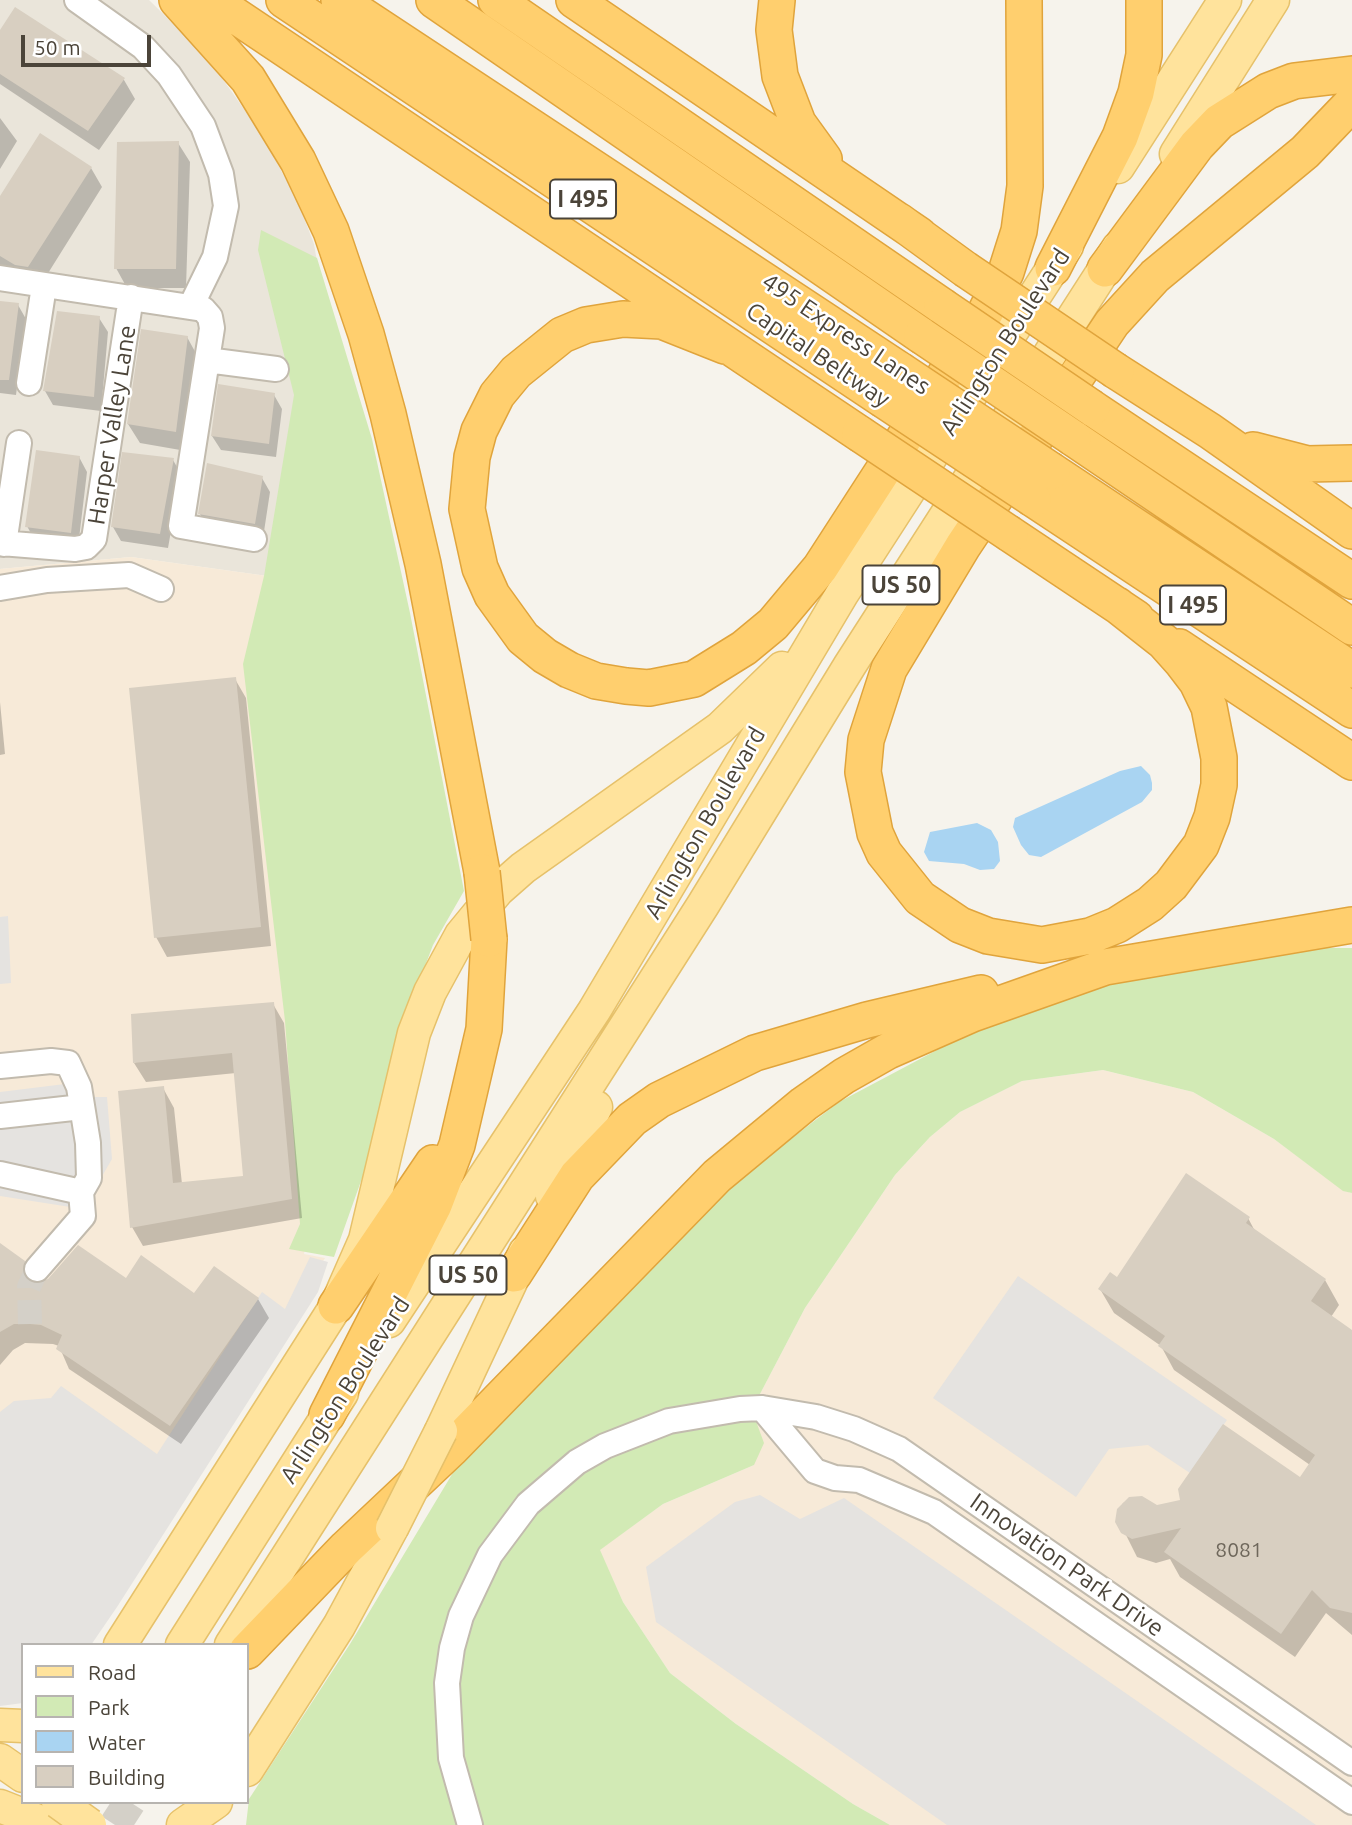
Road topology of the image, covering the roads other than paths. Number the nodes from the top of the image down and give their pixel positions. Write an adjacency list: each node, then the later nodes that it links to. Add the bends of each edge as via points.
1 (77, 0): 22 (street, via 142,47 169,75 203,126 221,174 226,206 215,257)
2 (177, 0): 47 (highway, bridge, via 248,79 299,161 340,257 388,414 423,564 482,872 489,939 484,1029)
3 (212, 0): 23 (highway)
4 (284, 0): 27 (highway, Capital Beltway / I 495)
5 (339, 0): 27 (highway, 495 Express Lanes / I 495)
6 (434, 0): 39 (highway, 495 Express Lanes / I 495, bridge)
7 (496, 0): 34 (highway, bridge)
8 (574, 0): 16 (highway)
9 (777, 0): 16 (highway, via 774,30 780,76 798,123 849,185)
10 (1024, 0): 23 (highway, via 1025,186 1019,231 1006,272 985,313 820,568 773,624 735,655 694,679 649,688 626,687 569,670 523,638 492,595 480,568 467,509 467,485 479,431 516,372 562,335 586,325 623,319 662,321)
11 (1144, 0): 17 (highway, via 1144,55 1136,93 1120,136)
12 (1225, 0): 17 (main road, Arlington Boulevard / US 50)
13 (1273, 0): 18 (main road, Arlington Boulevard / US 50)
14 (1352, 74): 18 (highway, via 1294,81 1244,104 1219,122 1196,145)
15 (1348, 108): 38 (highway, via 1280,174 1180,253 1112,323 963,546 889,669 866,740 863,772 872,822 884,853 903,879 929,905 960,925 1000,939 1042,944 1090,936 1150,904 1171,885 1200,845 1219,785 1209,707 1172,652)
16 (919, 235): 28 (highway, bridge)
17 (1053, 268): 37 (main road, Arlington Boulevard / US 50)
18 (1105, 268): 43 (main road, Arlington Boulevard / US 50, via 850,665)
19 (0, 278): 20 (street)
20 (44, 286): 21 (street); 26 (street)
21 (131, 297): 22 (street); 33 (street, Harper Valley Lane, via 94,540 75,549)
22 (191, 306): 24 (street, via 210,317)
23 (725, 346): 38 (highway, bridge)
24 (207, 360): 25 (street); 32 (street, via 181,526)
25 (276, 369)
26 (29, 383)
27 (891, 384): 40 (highway, 495 Express Lanes / I 495, bridge, via 1052,471); 41 (highway, Capital Beltway / I 495, bridge, via 1033,499)
28 (1209, 431): 30 (highway, via 1282,460); 31 (highway)
29 (19, 443): 33 (street)
30 (1352, 463)
31 (1352, 531)
32 (254, 539)
33 (2, 544)
34 (1352, 581)
35 (0, 588): 36 (street, via 129,575)
36 (161, 589)
37 (842, 594): 54 (main road, via 752,700 681,757 523,868 478,911 430,992 414,1033 365,1240); 56 (main road, Arlington Boulevard / US 50, via 594,1011)
38 (1117, 605): 42 (highway)
39 (1352, 627)
40 (1352, 670)
41 (1352, 710)
42 (1352, 762)
43 (703, 905): 53 (main road, via 605,1088); 59 (main road, Arlington Boulevard / US 50)
44 (1352, 925): 45 (highway)
45 (1105, 967): 53 (highway, via 867,1020 755,1053 701,1077 659,1100 602,1147 554,1208); 60 (highway, via 995,1005 888,1051 844,1076 767,1133 682,1212)
46 (0, 1066): 48 (street, via 68,1063 76,1075)
47 (465, 1105): 54 (highway, via 426,1176); 56 (highway, via 457,1145 434,1205)
48 (82, 1107): 49 (street); 51 (street, via 89,1178)
49 (0, 1116)
50 (0, 1174): 51 (street)
51 (80, 1192): 52 (street, via 83,1216)
52 (37, 1269)
53 (514, 1275): 64 (main road, bridge, via 392,1528 339,1626)
54 (336, 1306): 57 (main road)
55 (762, 1408): 63 (street, Innovation Park Drive, via 817,1417 899,1449); 65 (street, Innovation Park Drive, via 815,1471 839,1471 934,1512); 72 (street, Innovation Park Drive, via 669,1421 605,1446 552,1482 511,1524 474,1585 450,1660 451,1758)
56 (327, 1415): 58 (main road, Arlington Boulevard / US 50)
57 (122, 1640)
58 (183, 1643)
59 (232, 1643)
60 (248, 1650)
61 (0, 1725): 62 (main road)
62 (21, 1726)
63 (1352, 1763)
64 (252, 1765)
65 (1352, 1802)
66 (213, 1804): 70 (main road)
67 (235, 1804): 71 (main road)
68 (0, 1806): 69 (main road)
69 (60, 1816)
70 (183, 1825)
71 (230, 1825)
72 (470, 1825)

